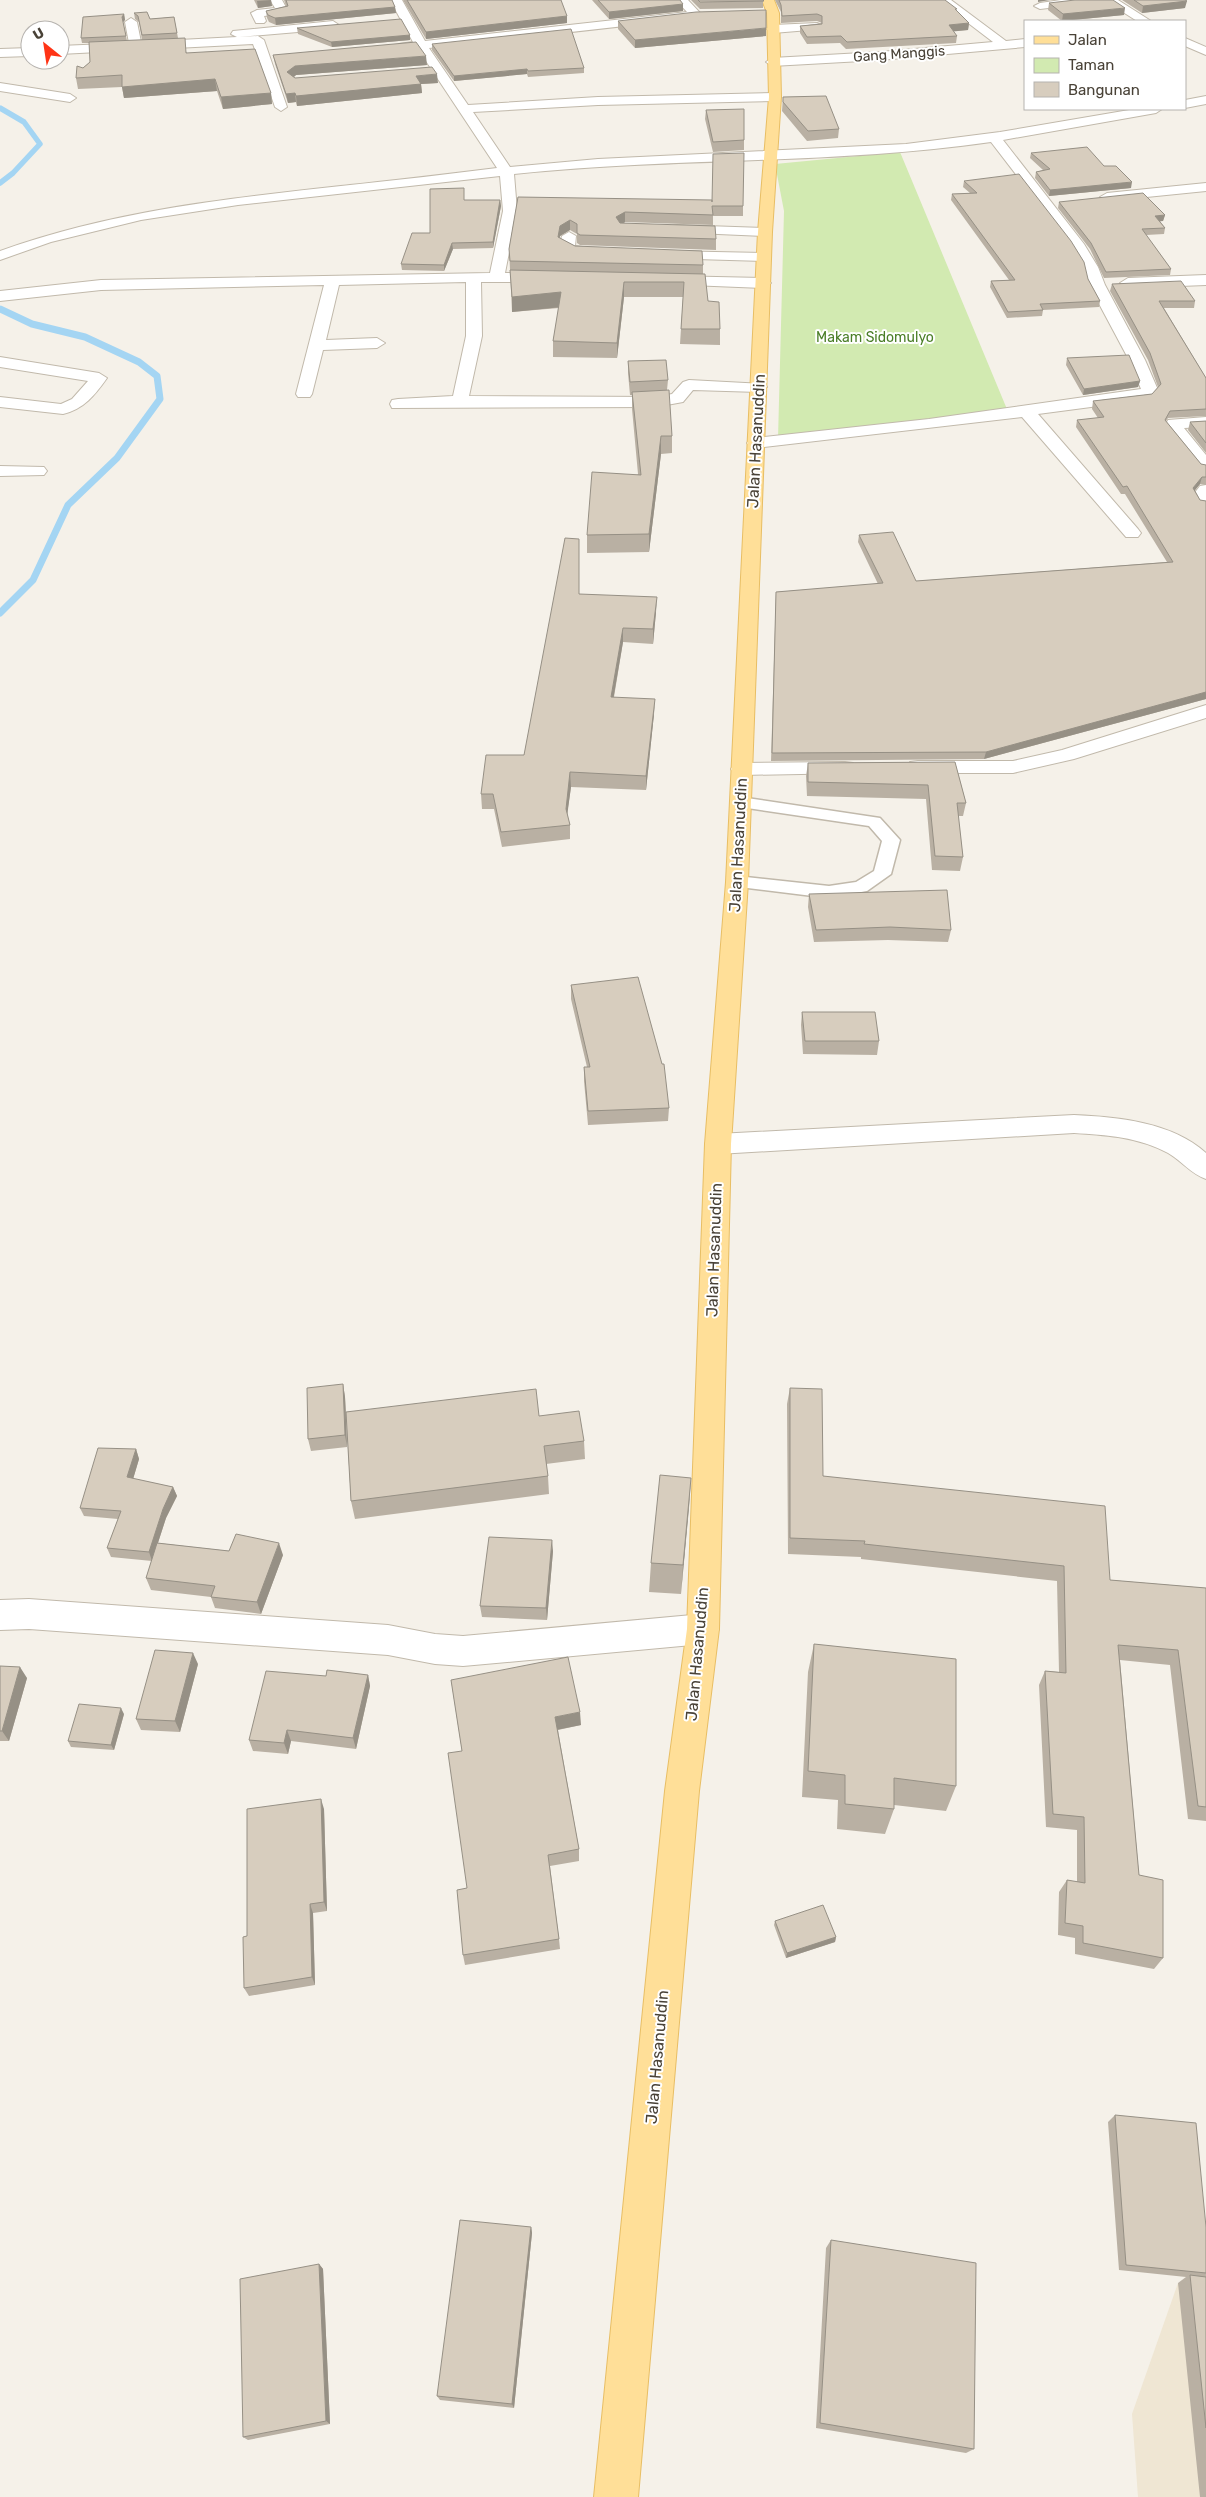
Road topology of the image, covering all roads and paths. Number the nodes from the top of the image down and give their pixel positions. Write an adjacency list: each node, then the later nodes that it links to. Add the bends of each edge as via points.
1 (276, 0): 15 (street, via 282,11 257,13)
2 (396, 0): 9 (street)
3 (682, 0): 19 (street, via 701,15)
4 (944, 0): 20 (street)
5 (1090, 0): 7 (street)
6 (1110, 0): 11 (street)
7 (1040, 6)
8 (769, 14): 14 (street); 28 (main road, Jalan Hasanuddin)
9 (407, 18): 10 (street); 19 (street)
10 (388, 20)
11 (1143, 20)
12 (131, 22): 21 (street)
13 (341, 24): 15 (street)
14 (817, 27)
15 (265, 31): 16 (street)
16 (205, 36)
17 (1186, 42): 25 (street)
18 (1024, 43): 20 (street, Gang Manggis)
19 (420, 45): 22 (street); 36 (street, via 431,70)
20 (1004, 45): 28 (street, Gang Manggis)
21 (136, 46): 23 (street); 35 (street, via 258,40 269,59)
22 (391, 48)
23 (84, 49): 24 (street); 29 (street)
24 (70, 50)
25 (1206, 51)
26 (20, 53): 27 (street)
27 (0, 54)
28 (772, 62): 31 (main road, Jalan Hasanuddin)
29 (84, 66)
30 (0, 87): 32 (street)
31 (775, 97): 36 (street, via 598,101); 39 (main road, Jalan Hasanuddin)
32 (70, 98)
33 (1206, 100): 34 (street)
34 (1186, 104)
35 (281, 107)
36 (463, 110): 40 (street)
37 (1150, 110): 38 (street)
38 (994, 137): 39 (street, via 908,148); 44 (street)
39 (770, 154): 40 (street); 46 (main road, Jalan Hasanuddin)
40 (506, 171): 50 (street, via 217,204 126,218 41,240); 52 (street, via 510,186 510,214)
41 (1206, 187): 42 (street)
42 (1091, 198)
43 (1063, 201): 44 (street)
44 (1044, 203): 59 (street, via 1077,244)
45 (662, 229): 46 (street)
46 (765, 232): 51 (main road, Jalan Hasanuddin)
47 (569, 236): 48 (street, via 567,246 572,250)
48 (611, 253)
49 (651, 255): 51 (street)
50 (0, 256)
51 (764, 257): 58 (main road, Jalan Hasanuddin)
52 (497, 276): 53 (street); 54 (street)
53 (473, 277): 55 (street); 66 (street, via 474,336)
54 (556, 278)
55 (333, 280): 60 (street, via 101,285); 62 (street)
56 (655, 280): 58 (street)
57 (1206, 280): 59 (street)
58 (763, 283): 64 (main road, Jalan Hasanuddin)
59 (1097, 285): 69 (street, via 1150,390 1144,395)
60 (0, 296)
61 (377, 343): 62 (street)
62 (317, 345): 65 (street)
63 (0, 362): 67 (street, via 99,378 78,403 63,409)
64 (759, 387): 66 (street, via 689,385 677,398 656,402); 73 (main road, Jalan Hasanuddin)
65 (304, 394)
66 (460, 401): 68 (street)
67 (0, 402)
68 (398, 404)
69 (1026, 411): 73 (street); 79 (street)
70 (0, 418): 72 (street)
71 (1206, 422): 74 (street, via 1173,426)
72 (56, 424)
73 (756, 443): 83 (main road, Jalan Hasanuddin)
74 (1206, 466)
75 (0, 471): 76 (street)
76 (38, 471)
77 (1206, 490): 78 (street, via 1202,495)
78 (1206, 502)
79 (1132, 533)
80 (1206, 711): 82 (street, via 1067,756 1013,767)
81 (868, 768): 83 (street)
82 (897, 768)
83 (742, 769): 84 (main road, Jalan Hasanuddin)
84 (740, 802): 85 (main road, Jalan Hasanuddin); 85 (lane, via 874,822 891,840 882,874 861,887 829,892)
85 (737, 882): 86 (main road, Jalan Hasanuddin)
86 (718, 1144): 87 (street, via 1084,1124 1112,1126 1163,1139 1194,1156); 89 (main road, Jalan Hasanuddin)
87 (1206, 1170)
88 (0, 1615): 89 (street, via 29,1614 388,1640 435,1650)
89 (701, 1644): 90 (main road, Jalan Hasanuddin, via 682,1791)
90 (616, 2497)

